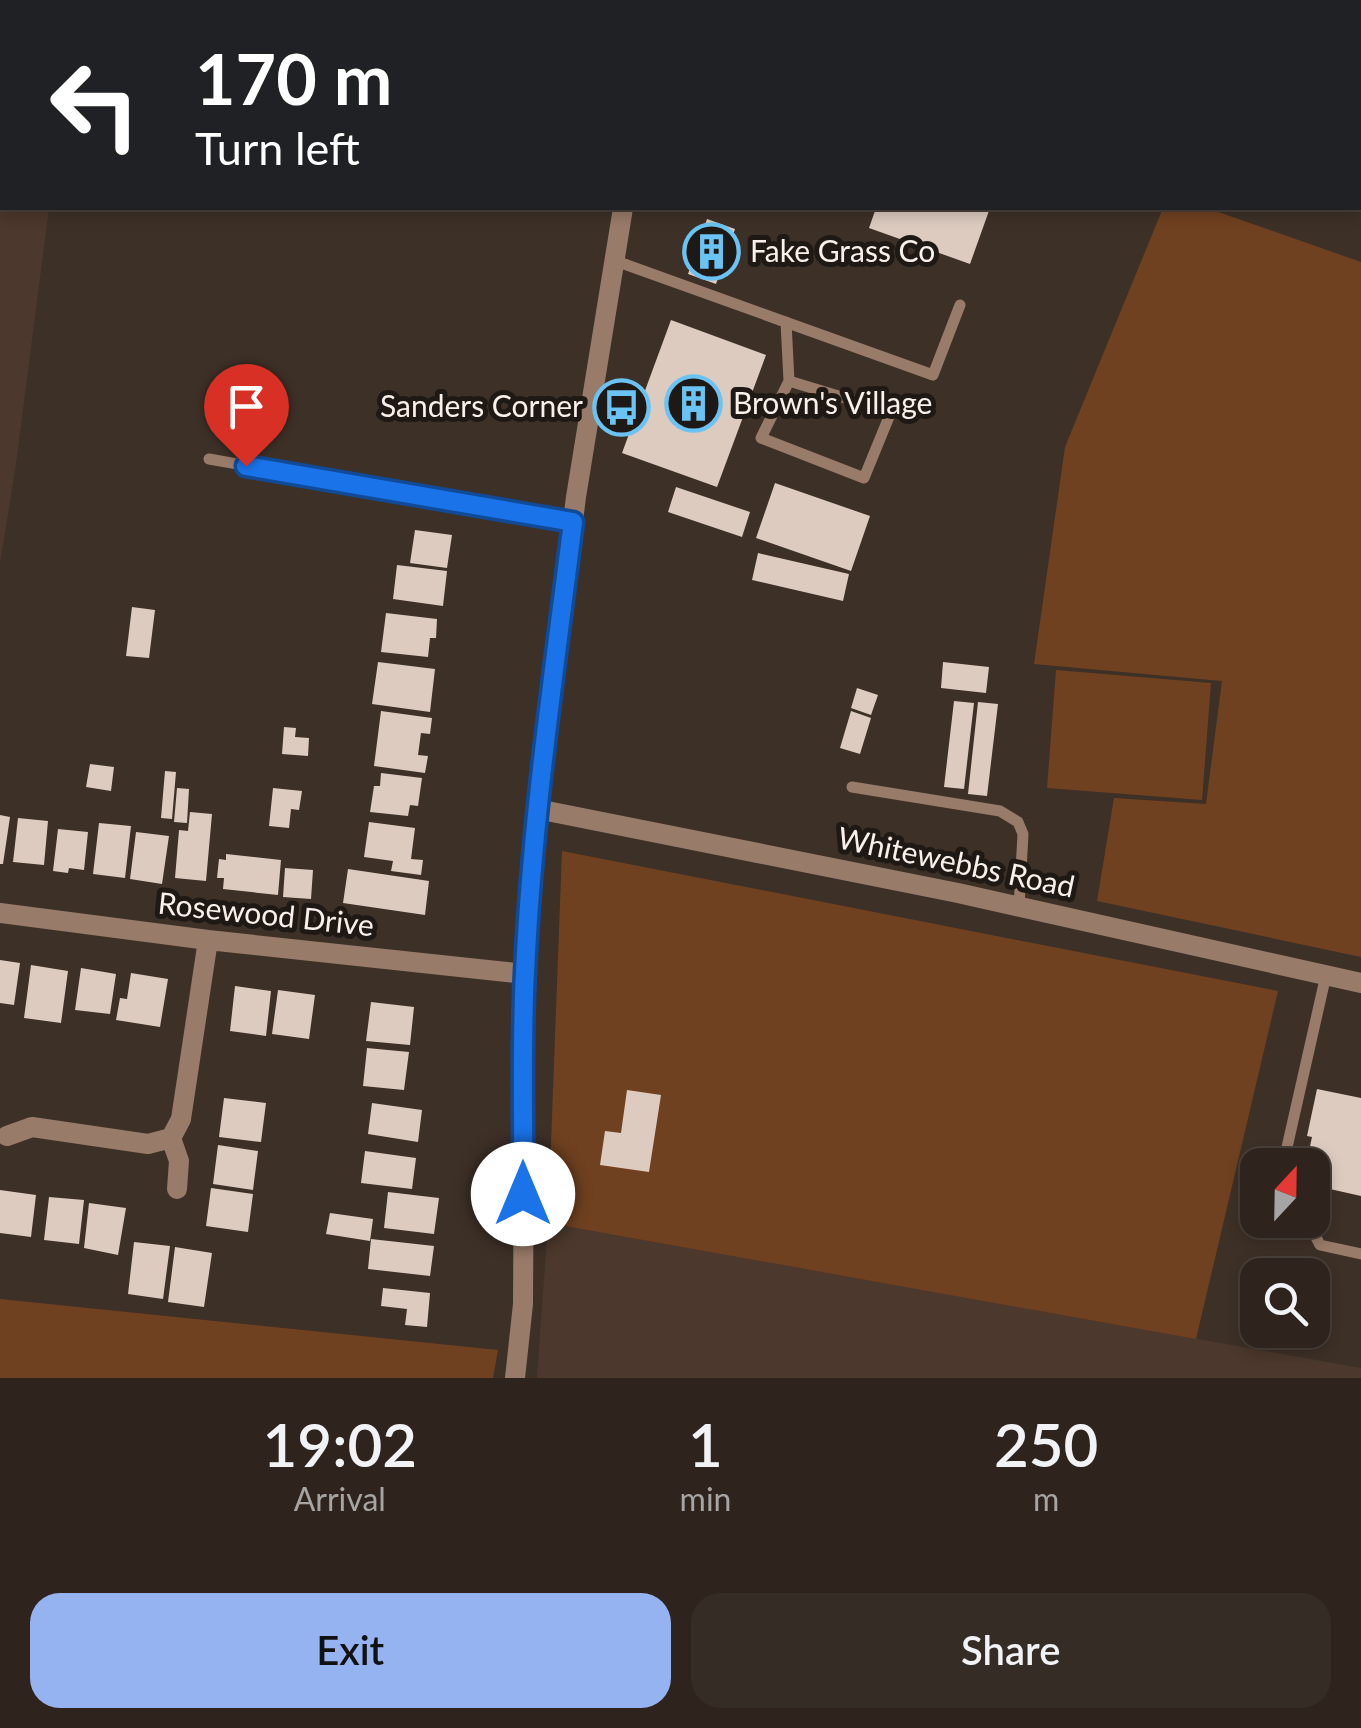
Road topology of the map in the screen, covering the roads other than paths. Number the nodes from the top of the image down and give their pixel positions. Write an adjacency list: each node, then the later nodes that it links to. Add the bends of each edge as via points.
1 (623, 210): 2 (street)
2 (613, 260): 4 (lane); 7 (street)
3 (960, 305): 4 (lane, via 933,375)
4 (786, 322): 5 (lane)
5 (789, 381): 5 (lane, via 891,412 864,478 761,438)
6 (210, 459): 7 (lane)
7 (573, 522): 9 (street)
8 (852, 787): 10 (lane, via 1000,811 1018,822)
9 (537, 809): 10 (street, Whitewebbs Road); 13 (street)
10 (1018, 906): 14 (street, Whitewebbs Road)
11 (0, 913): 12 (street, Rosewood Drive)
12 (208, 940): 13 (street, Rosewood Drive); 17 (street, via 181,1119)
13 (525, 974): 22 (street, via 522,1304)
14 (1326, 975): 15 (street, Whitewebbs Road); 18 (lane)
15 (1361, 983)
16 (7, 1136): 17 (street, via 32,1127 148,1144)
17 (170, 1138): 19 (street, via 179,1161)
18 (1287, 1148)
19 (178, 1188)
20 (1317, 1238): 21 (lane, via 1320,1245)
21 (1361, 1254)
22 (515, 1378)

